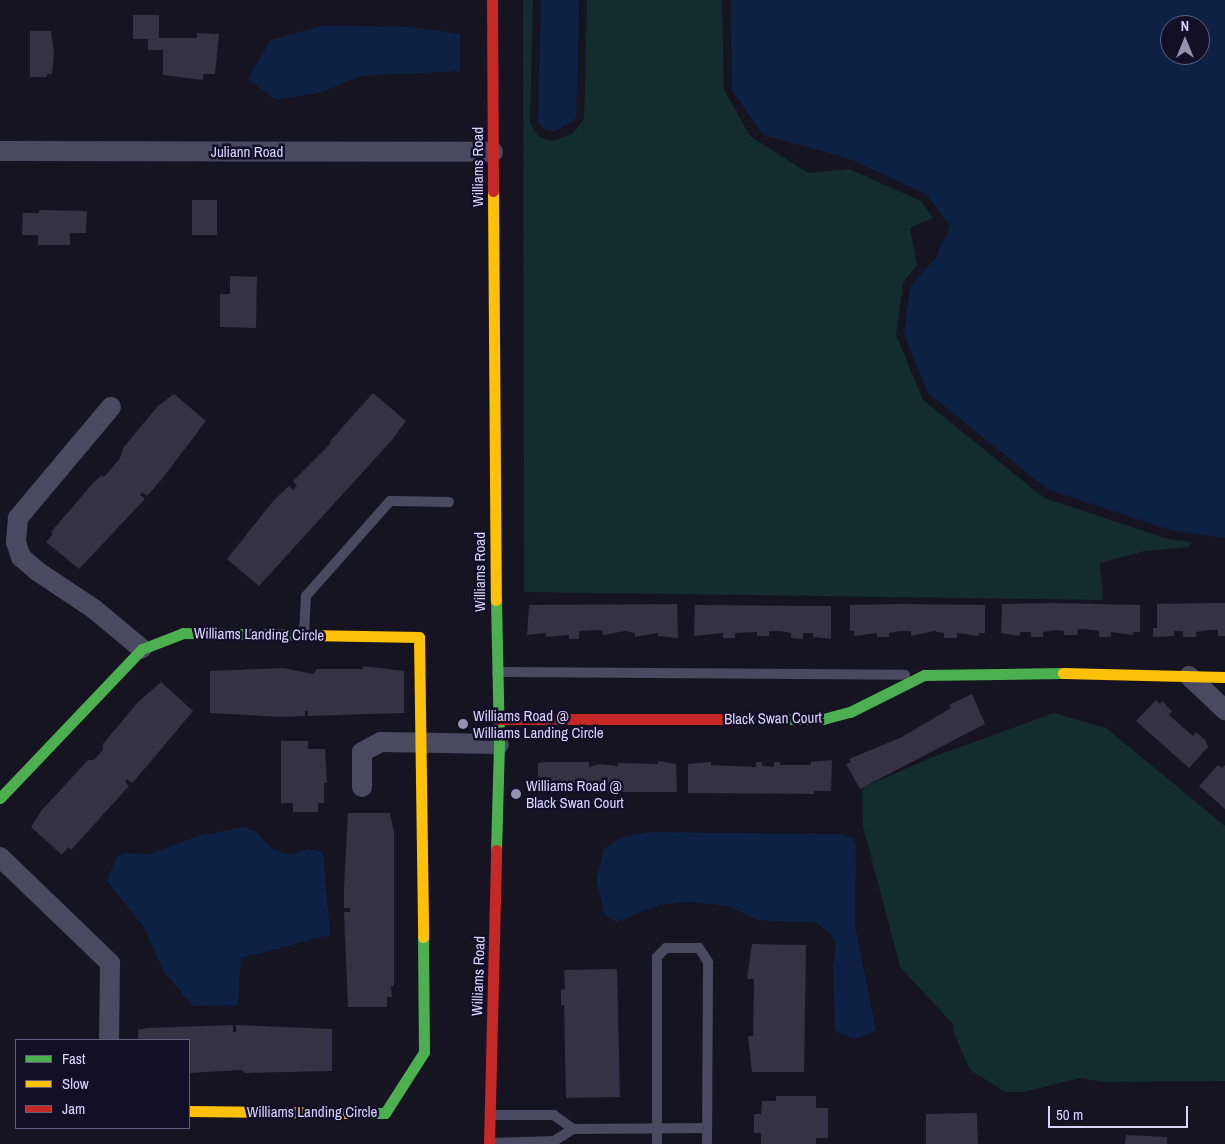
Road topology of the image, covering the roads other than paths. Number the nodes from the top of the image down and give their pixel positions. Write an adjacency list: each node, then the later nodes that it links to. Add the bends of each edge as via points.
1 (492, 0): 3 (street, Williams Road)
2 (0, 151): 3 (street, Juliann Road)
3 (493, 152): 8 (street, Williams Road)
4 (111, 407): 7 (street, via 18,518 16,542 21,557 36,572 94,610)
5 (449, 502): 6 (lane, via 390,501 306,596)
6 (304, 635): 7 (street, Williams Landing Circle, via 183,633); 14 (street, Williams Landing Circle, via 419,637)
7 (142, 649): 17 (street, Williams Landing Circle)
8 (496, 672): 9 (lane); 13 (street, Williams Road)
9 (924, 675): 10 (street, Black Swan Court, via 1072,673); 13 (street, Black Swan Court, via 850,712 823,719)
10 (1189, 676): 11 (street, Black Swan Court); 12 (street)
11 (1225, 677)
12 (1225, 710)
13 (497, 719): 15 (street, Williams Road)
14 (421, 743): 15 (street); 16 (street, via 381,742 370,746 362,752); 20 (street, Williams Landing Circle, via 424,1052 385,1113)
15 (499, 744): 21 (street, Williams Road)
16 (362, 787)
17 (0, 798)
18 (0, 857): 19 (street, via 110,963)
19 (109, 1039)
20 (190, 1111)
21 (489, 1115): 24 (lane, via 554,1115); 25 (street, Williams Road)
22 (657, 1128): 23 (lane); 23 (lane, via 657,957 666,948 699,948 708,962); 24 (lane); 26 (lane)
23 (707, 1128): 27 (lane)
24 (573, 1129): 25 (lane, via 554,1141)
25 (489, 1144)
26 (657, 1144)
27 (707, 1144)

